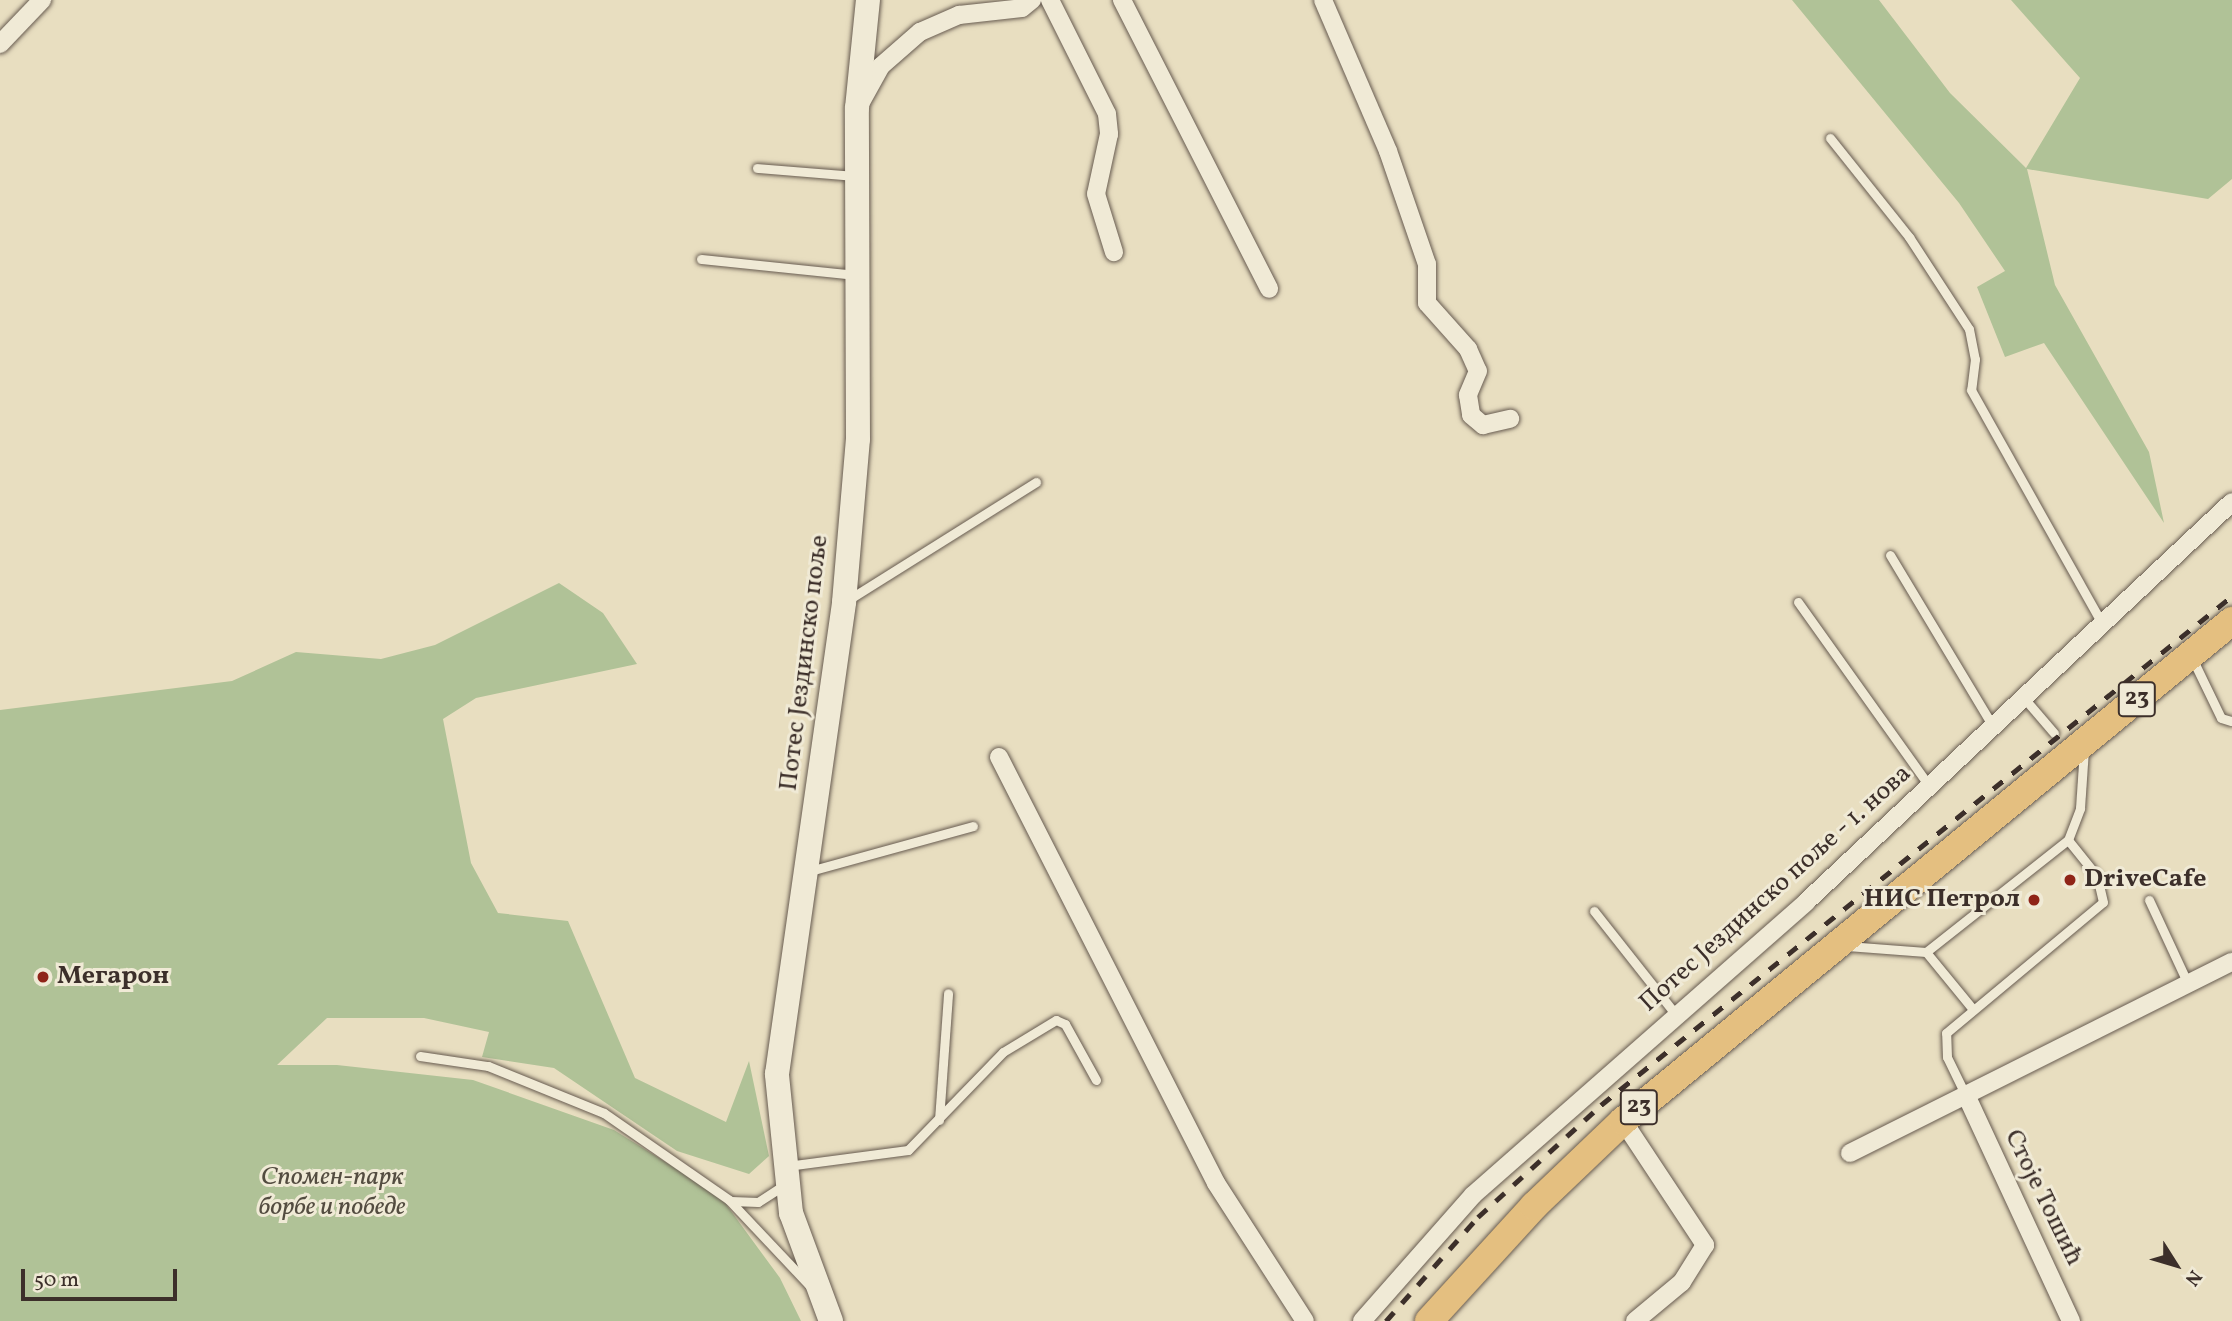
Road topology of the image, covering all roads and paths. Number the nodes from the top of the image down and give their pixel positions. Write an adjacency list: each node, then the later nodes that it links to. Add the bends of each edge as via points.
1 (42, 0): 7 (street)
2 (869, 0): 8 (main road, Потес Јездинско поље)
3 (1031, 0): 8 (street, via 1022,8 959,15 920,32 881,66)
4 (1050, 0): 12 (street, via 1107,114 1096,194)
5 (1122, 0): 15 (street)
6 (1323, 0): 16 (street, via 1388,152 1427,264 1427,303 1468,349 1478,371 1468,395 1471,415 1483,425)
7 (0, 44)
8 (857, 108): 11 (main road, Потес Јездинско поље)
9 (1830, 138): 23 (lane, via 1909,237 1969,329 1975,359 1971,390)
10 (757, 168): 11 (lane)
11 (856, 176): 14 (main road, Потес Јездинско поље)
12 (1114, 252)
13 (701, 258): 14 (lane)
14 (858, 275): 20 (main road, Потес Јездинско поље, via 858,439)
15 (1269, 289)
16 (1510, 419)
17 (1036, 482): 20 (lane)
18 (2232, 502): 23 (street, Потес Јездинско поље - 1. нова)
19 (1890, 555): 27 (lane)
20 (845, 602): 34 (main road, Потес Јездинско поље)
21 (1798, 602): 31 (lane)
22 (2232, 621): 24 (main road, 23)
23 (2102, 623): 25 (street, Потес Јездинско поље - 1. нова)
24 (2191, 655): 26 (lane, via 2221,718); 29 (main road, 23)
25 (2024, 698): 27 (street, Потес Јездинско поље - 1. нова); 28 (lane)
26 (2231, 721)
27 (1994, 727): 31 (street, Потес Јездинско поље - 1. нова)
28 (2054, 733)
29 (2084, 742): 33 (lane, via 2080,808); 37 (main road, 23)
30 (999, 757): 54 (street, via 1216,1183)
31 (1930, 787): 43 (street, Потес Јездинско поље - 1. нова)
32 (973, 826): 34 (lane)
33 (2068, 840): 38 (lane); 42 (lane, via 2097,876 2103,902)
34 (810, 871): 50 (main road, Потес Јездинско поље, via 780,1022)
35 (2149, 900): 40 (lane)
36 (1594, 911): 43 (lane)
37 (1835, 942): 38 (lane, via 1888,953); 48 (main road, 23)
38 (1926, 952): 42 (lane)
39 (2232, 962): 40 (street)
40 (2187, 982): 46 (street)
41 (948, 993): 47 (lane)
42 (1972, 1007): 46 (lane, via 1947,1033 1945,1046)
43 (1676, 1015): 55 (street, Потес Јездинско поље - 1. нова, via 1473,1195)
44 (421, 1056): 51 (lane, via 452,1056 559,1091 625,1126)
45 (1096, 1080): 47 (lane, via 1065,1024 1056,1020 1003,1052)
46 (1967, 1097): 49 (street); 58 (street, Стоје Тошић)
47 (939, 1120): 50 (lane, via 908,1150)
48 (1623, 1121): 56 (main road, 23, via 1534,1206); 57 (street, via 1705,1245 1682,1282)
49 (1850, 1153)
50 (783, 1175): 51 (lane, via 758,1202); 52 (main road, Потес Јездинско поље)
51 (729, 1200): 52 (lane)
52 (820, 1297): 53 (main road, Потес Јездинско поље)
53 (831, 1321)
54 (1305, 1321)
55 (1363, 1321)
56 (1429, 1321)
57 (1635, 1321)
58 (2071, 1321)

